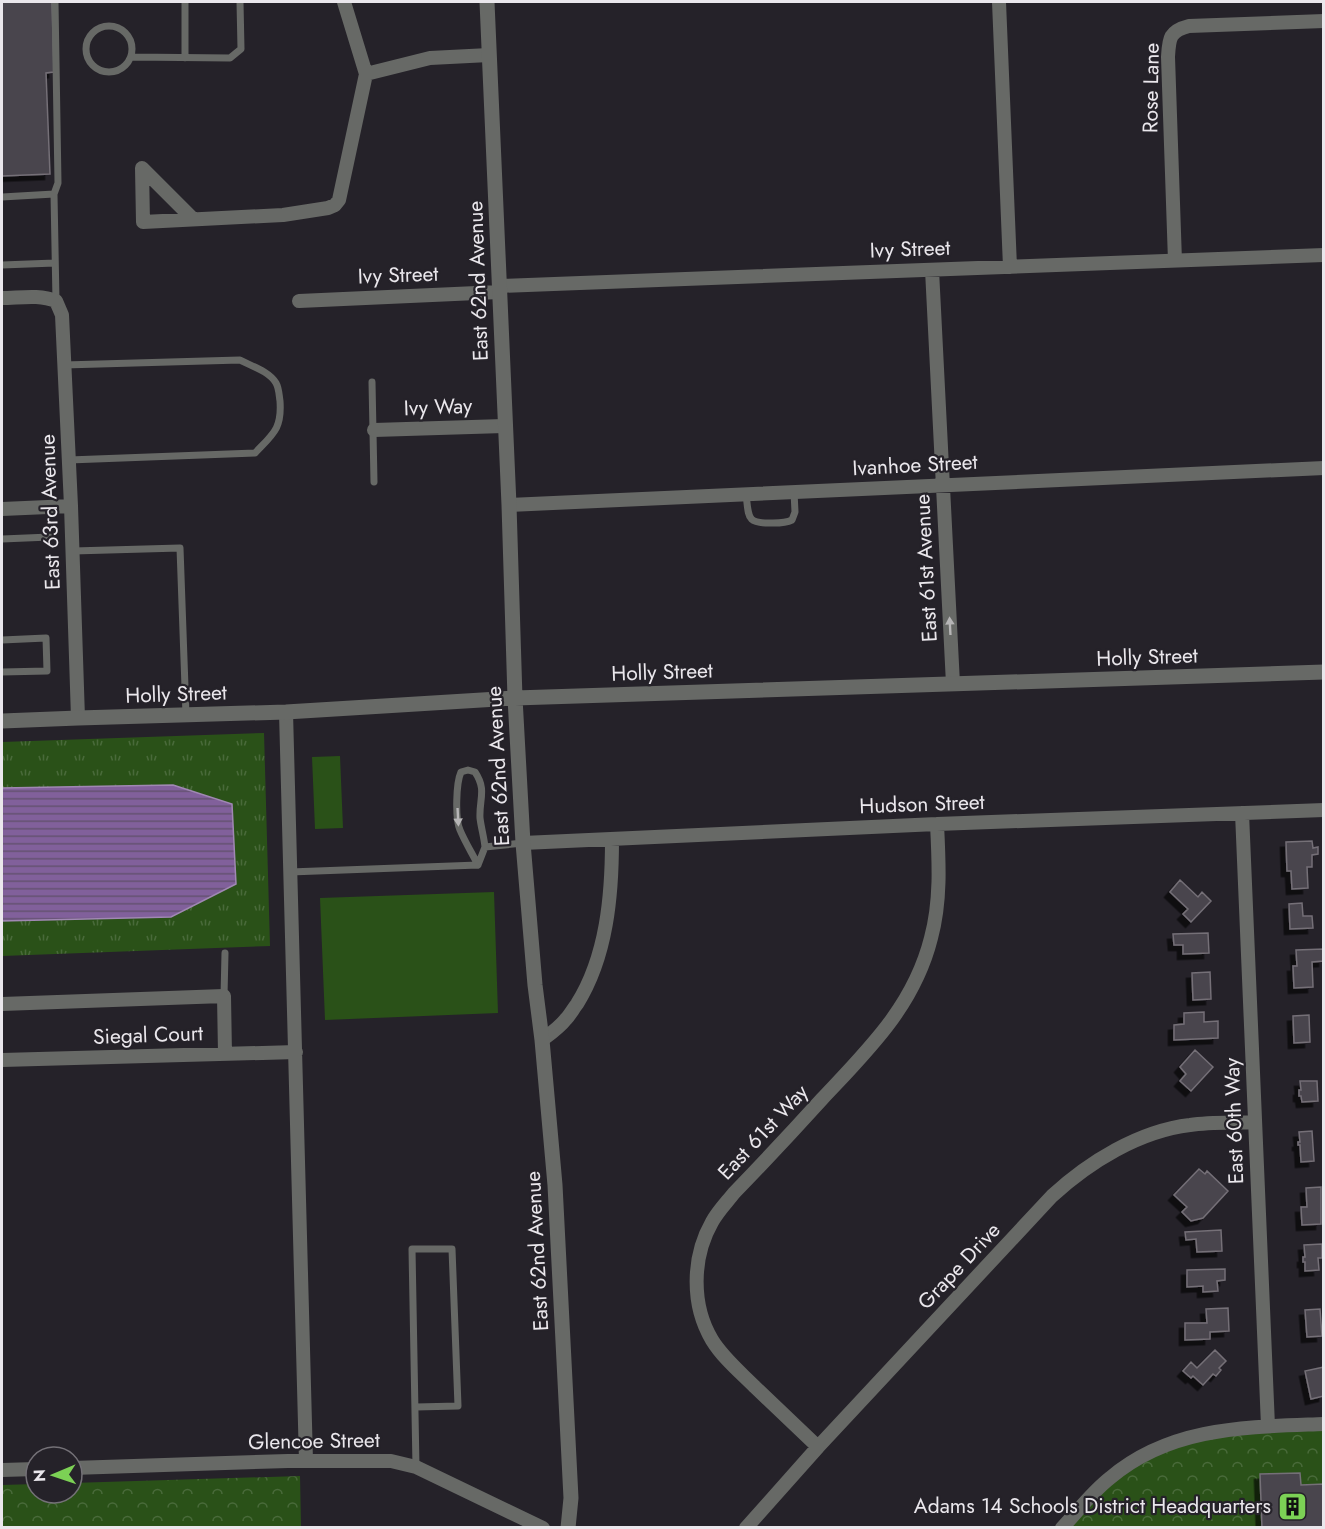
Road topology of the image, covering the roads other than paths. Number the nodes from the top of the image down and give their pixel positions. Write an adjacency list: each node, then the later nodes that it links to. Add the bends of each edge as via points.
1 (55, 2): 12 (lane, via 58,183)
2 (185, 2): 10 (lane)
3 (240, 2): 10 (lane, via 241,49 230,58)
4 (344, 2): 11 (street)
5 (487, 2): 8 (street, East 62nd Avenue)
6 (999, 2): 19 (street)
7 (1323, 21): 16 (street, Rose Lane, via 1189,26 1173,33 1168,57)
8 (489, 55): 11 (street, via 430,58); 21 (street, East 62nd Avenue)
9 (131, 57): 9 (lane, via 131,41 115,27 95,31 87,43 90,63 101,71 122,70); 10 (lane)
10 (185, 57)
11 (366, 74): 14 (street, via 335,205 283,215)
12 (54, 194): 13 (lane); 17 (lane)
13 (2, 197)
14 (193, 219): 14 (street, via 171,197 142,168 143,222)
15 (1323, 255): 16 (street, Ivy Street)
16 (1175, 261): 19 (street, Ivy Street)
17 (55, 263): 18 (lane); 24 (lane)
18 (2, 265)
19 (1010, 267): 20 (street, Ivy Street)
20 (932, 270): 21 (street, Ivy Street); 32 (street, East 61st Avenue)
21 (499, 289): 23 (street, Ivy Street); 27 (street, East 62nd Avenue)
22 (2, 298): 24 (street, via 49,298)
23 (299, 301)
24 (57, 304): 25 (street, East 63rd Avenue, via 62,315)
25 (64, 365): 29 (street, East 63rd Avenue); 29 (lane, via 240,360 276,383 281,414 276,431 255,453)
26 (372, 382): 28 (lane)
27 (504, 426): 28 (street, Ivy Way); 35 (street, East 62nd Avenue)
28 (374, 430): 31 (lane)
29 (69, 460): 36 (street, East 63rd Avenue)
30 (1323, 468): 32 (street, Ivanhoe Street)
31 (374, 482)
32 (942, 485): 33 (street, Ivanhoe Street); 44 (street, East 61st Avenue, one-way to 32)
33 (794, 492): 34 (street, Ivanhoe Street); 34 (lane, via 795,512 787,523 753,521 748,515)
34 (746, 494): 35 (street, Ivanhoe Street)
35 (509, 505): 45 (street, East 62nd Avenue)
36 (71, 506): 37 (street); 40 (street, East 63rd Avenue)
37 (2, 509)
38 (50, 537): 39 (lane)
39 (2, 539)
40 (73, 552): 47 (lane, via 180,548); 48 (street, East 63rd Avenue)
41 (2, 640): 42 (lane, via 46,639 47,670)
42 (2, 672)
43 (1323, 672): 44 (street, Holly Street)
44 (953, 684): 45 (street, Holly Street)
45 (515, 698): 46 (street, Holly Street); 54 (street, East 62nd Avenue)
46 (286, 712): 47 (street, Holly Street); 57 (street)
47 (186, 715): 48 (street, Holly Street)
48 (78, 718): 49 (street, Holly Street)
49 (2, 721)
50 (1323, 810): 51 (street, Hudson Street)
51 (1242, 813): 52 (street, Hudson Street); 65 (street, East 60th Way)
52 (937, 824): 53 (street, Hudson Street); 69 (street, East 61st Way, via 937,907 927,953 912,988 870,1049 716,1215 698,1260 699,1307 712,1341)
53 (612, 840): 54 (street, Hudson Street); 61 (street, via 607,919 590,979 567,1018)
54 (523, 843): 55 (lane); 61 (street, East 62nd Avenue)
55 (485, 847): 56 (lane); 56 (lane, one-way to 56, via 480,817 482,781 468,770 459,777 459,828)
56 (478, 865): 57 (lane)
57 (290, 872): 62 (street)
58 (225, 953): 59 (lane)
59 (224, 996): 60 (street); 63 (street)
60 (2, 1004)
61 (542, 1040): 76 (street, East 62nd Avenue, via 555,1185 571,1498)
62 (296, 1052): 63 (street, Siegal Court); 70 (street)
63 (225, 1054): 64 (street, Siegal Court)
64 (2, 1060)
65 (1254, 1122): 68 (street, East 60th Way); 69 (street, Grape Drive, via 1175,1128 1134,1141 1085,1168 1052,1196)
66 (416, 1407): 66 (lane, via 412,1250 452,1249 458,1406); 71 (lane)
67 (1323, 1424): 68 (street)
68 (1268, 1426): 78 (street, via 1187,1437 1139,1457 1109,1478)
69 (818, 1447): 77 (street, Grape Drive)
70 (306, 1461): 71 (street, Glencoe Street, via 391,1461); 72 (street, Glencoe Street)
71 (416, 1467): 75 (street, Glencoe Street)
72 (84, 1468)
73 (24, 1469): 74 (street)
74 (2, 1470)
75 (543, 1527)
76 (567, 1527)
77 (746, 1527)
78 (1062, 1527)

